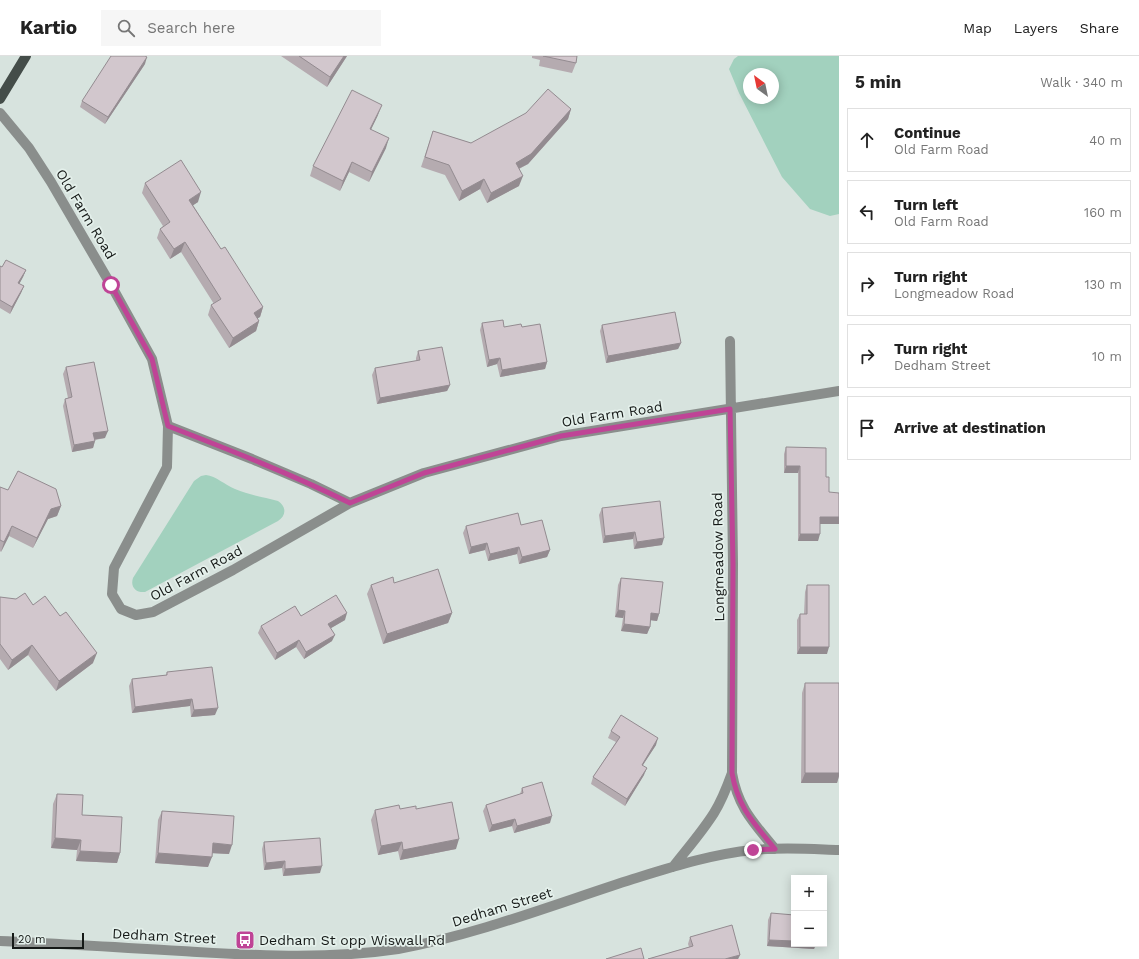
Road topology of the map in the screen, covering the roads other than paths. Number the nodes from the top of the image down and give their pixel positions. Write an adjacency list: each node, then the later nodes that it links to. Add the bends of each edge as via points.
1 (26, 56): 2 (main road)
2 (0, 99)
3 (0, 113): 7 (street, Old Farm Road, via 29,148 51,182 152,359)
4 (730, 341): 6 (street, Longmeadow Road)
5 (839, 391): 6 (street, Old Farm Road)
6 (730, 409): 8 (street, Old Farm Road, via 561,436 424,473); 9 (street, Longmeadow Road, via 733,564)
7 (168, 426): 8 (street, via 252,459); 8 (street, Old Farm Road, via 166,467 114,568 112,594 121,609 136,615 153,612)
8 (350, 503)
9 (732, 773): 10 (street, Longmeadow Road, via 736,792 746,813); 12 (street, Longmeadow Road, via 714,813)
10 (775, 849): 11 (street, Dedham Street); 12 (street, Dedham Street, via 711,856)
11 (839, 850)
12 (673, 867): 14 (street, Dedham Street, via 449,938 376,953)
13 (0, 941): 14 (street, Dedham Street)
14 (311, 958)

